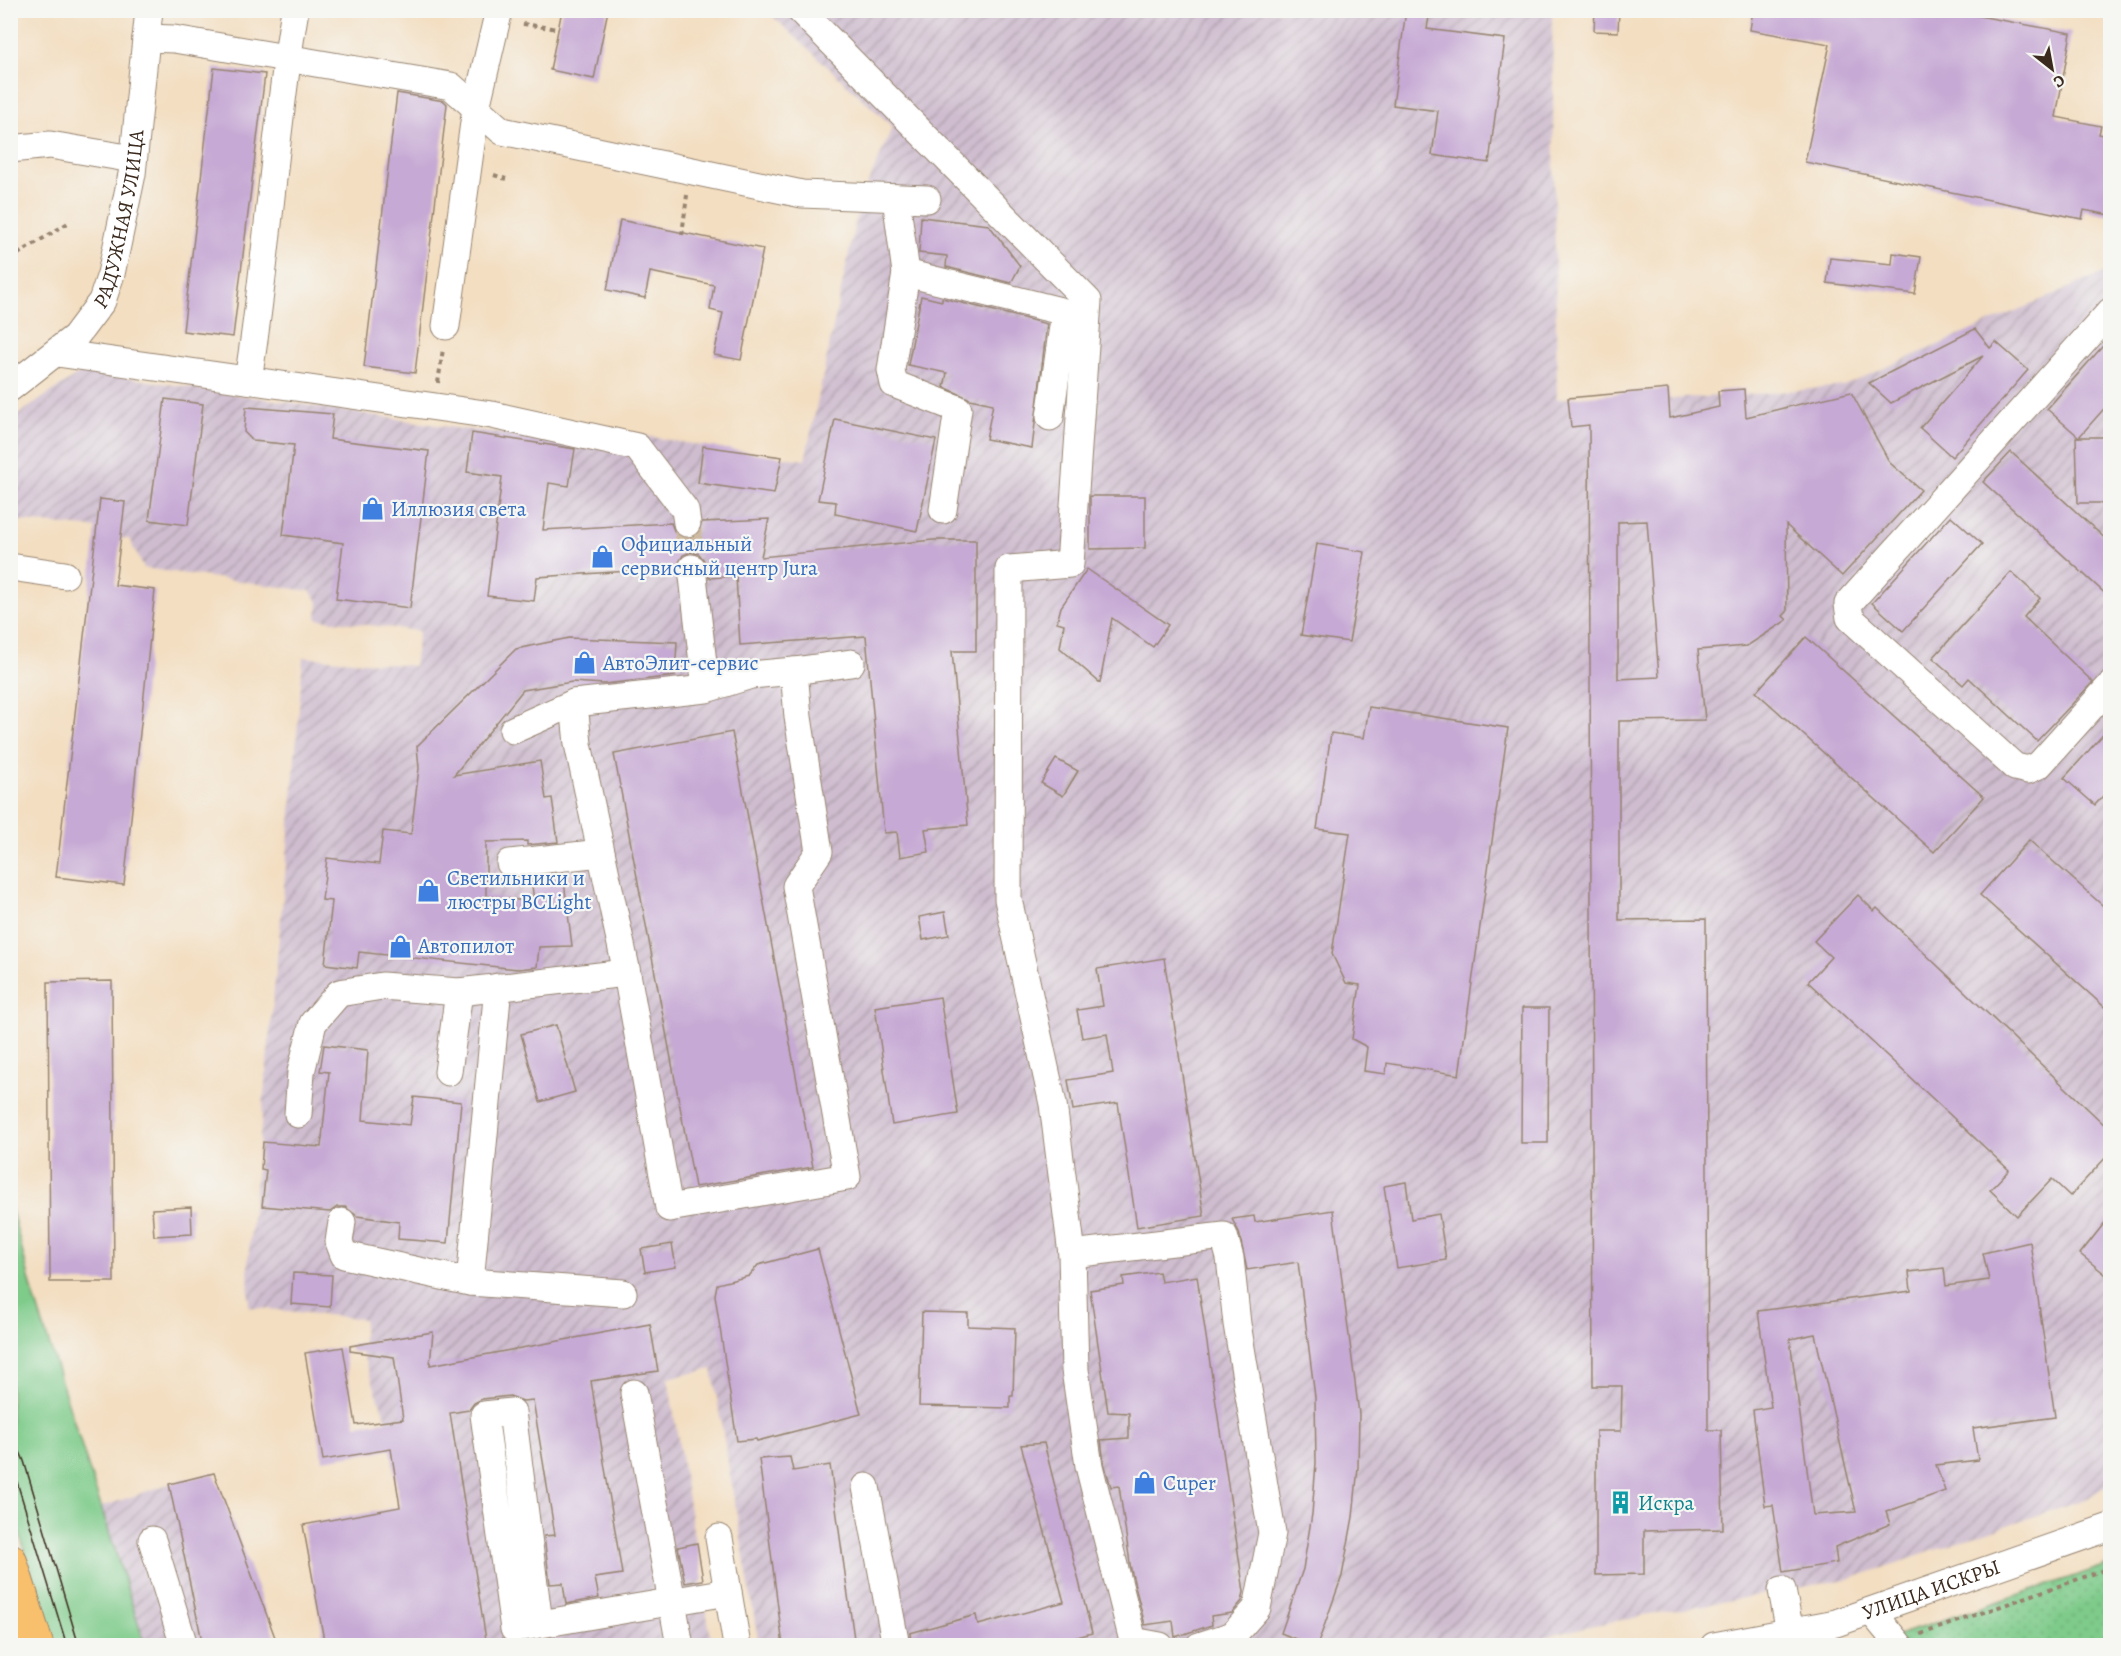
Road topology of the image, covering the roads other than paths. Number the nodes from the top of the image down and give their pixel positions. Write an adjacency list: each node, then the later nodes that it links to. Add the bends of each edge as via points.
1 (149, 10): 5 (street, РАДУЖНАЯ УЛИЦА)
2 (295, 10): 6 (street)
3 (800, 10): 38 (street, via 1088,301 1070,564 1009,569 1008,899 1053,1104)
4 (498, 15): 7 (street)
5 (146, 38): 6 (street); 9 (street, РАДУЖНАЯ УЛИЦА)
6 (287, 58): 7 (street, via 451,86); 16 (street)
7 (476, 108): 10 (street, via 502,131 802,194); 14 (street)
8 (10, 149): 9 (street, via 50,145)
9 (133, 159): 15 (street, РАДУЖНАЯ УЛИЦА, via 111,274 102,301 75,337)
10 (896, 198): 11 (street); 12 (street)
11 (927, 199)
12 (906, 273): 18 (street, via 1065,312); 19 (street, via 891,370 894,384 958,409)
13 (2110, 312): 26 (street, via 1848,604 1850,618 2015,767 2028,770 2039,765)
14 (446, 326)
15 (57, 353): 16 (street); 17 (street, РАДУЖНАЯ УЛИЦА)
16 (248, 380): 20 (street, via 492,415 637,447 686,510)
17 (10, 388)
18 (1050, 417)
19 (943, 510)
20 (687, 523)
21 (10, 567): 23 (street)
22 (692, 568): 27 (street)
23 (65, 575)
24 (851, 663): 25 (street)
25 (794, 671): 27 (street, via 751,675); 32 (street, via 819,852 796,886 847,1177 669,1208)
26 (2110, 686)
27 (706, 689): 28 (street)
28 (574, 703): 29 (street); 30 (street, via 578,744)
29 (513, 730)
30 (601, 853): 31 (street); 32 (street)
31 (510, 862)
32 (626, 972): 33 (street)
33 (498, 987): 34 (street); 39 (street)
34 (459, 992): 35 (street); 36 (street, via 382,986 339,993 313,1023 301,1072)
35 (448, 1072)
36 (298, 1114)
37 (342, 1222): 39 (street, via 339,1242 344,1255)
38 (1072, 1254): 59 (street, via 1075,1370 1089,1466 1133,1641); 60 (street, via 1224,1236 1272,1533 1257,1608 1233,1635)
39 (470, 1282): 40 (street)
40 (623, 1293)
41 (634, 1393): 49 (street)
42 (866, 1487): 58 (street)
43 (2110, 1527): 50 (street, УЛИЦА ИСКРЫ)
44 (720, 1538): 48 (street)
45 (152, 1540): 55 (street)
46 (10, 1560): 54 (main road)
47 (1782, 1590): 51 (street)
48 (728, 1592): 49 (street); 57 (street)
49 (672, 1601): 52 (street); 56 (street)
50 (1871, 1611): 51 (street, УЛИЦА ИСКРЫ); 53 (street)
51 (1790, 1632): 61 (street, УЛИЦА ИСКРЫ)
52 (524, 1633): 52 (street, via 484,1415 512,1412)
53 (1900, 1644)
54 (37, 1646)
55 (184, 1646)
56 (680, 1646)
57 (737, 1646)
58 (896, 1646)
59 (1160, 1646)
60 (1199, 1646)
61 (1714, 1646)

